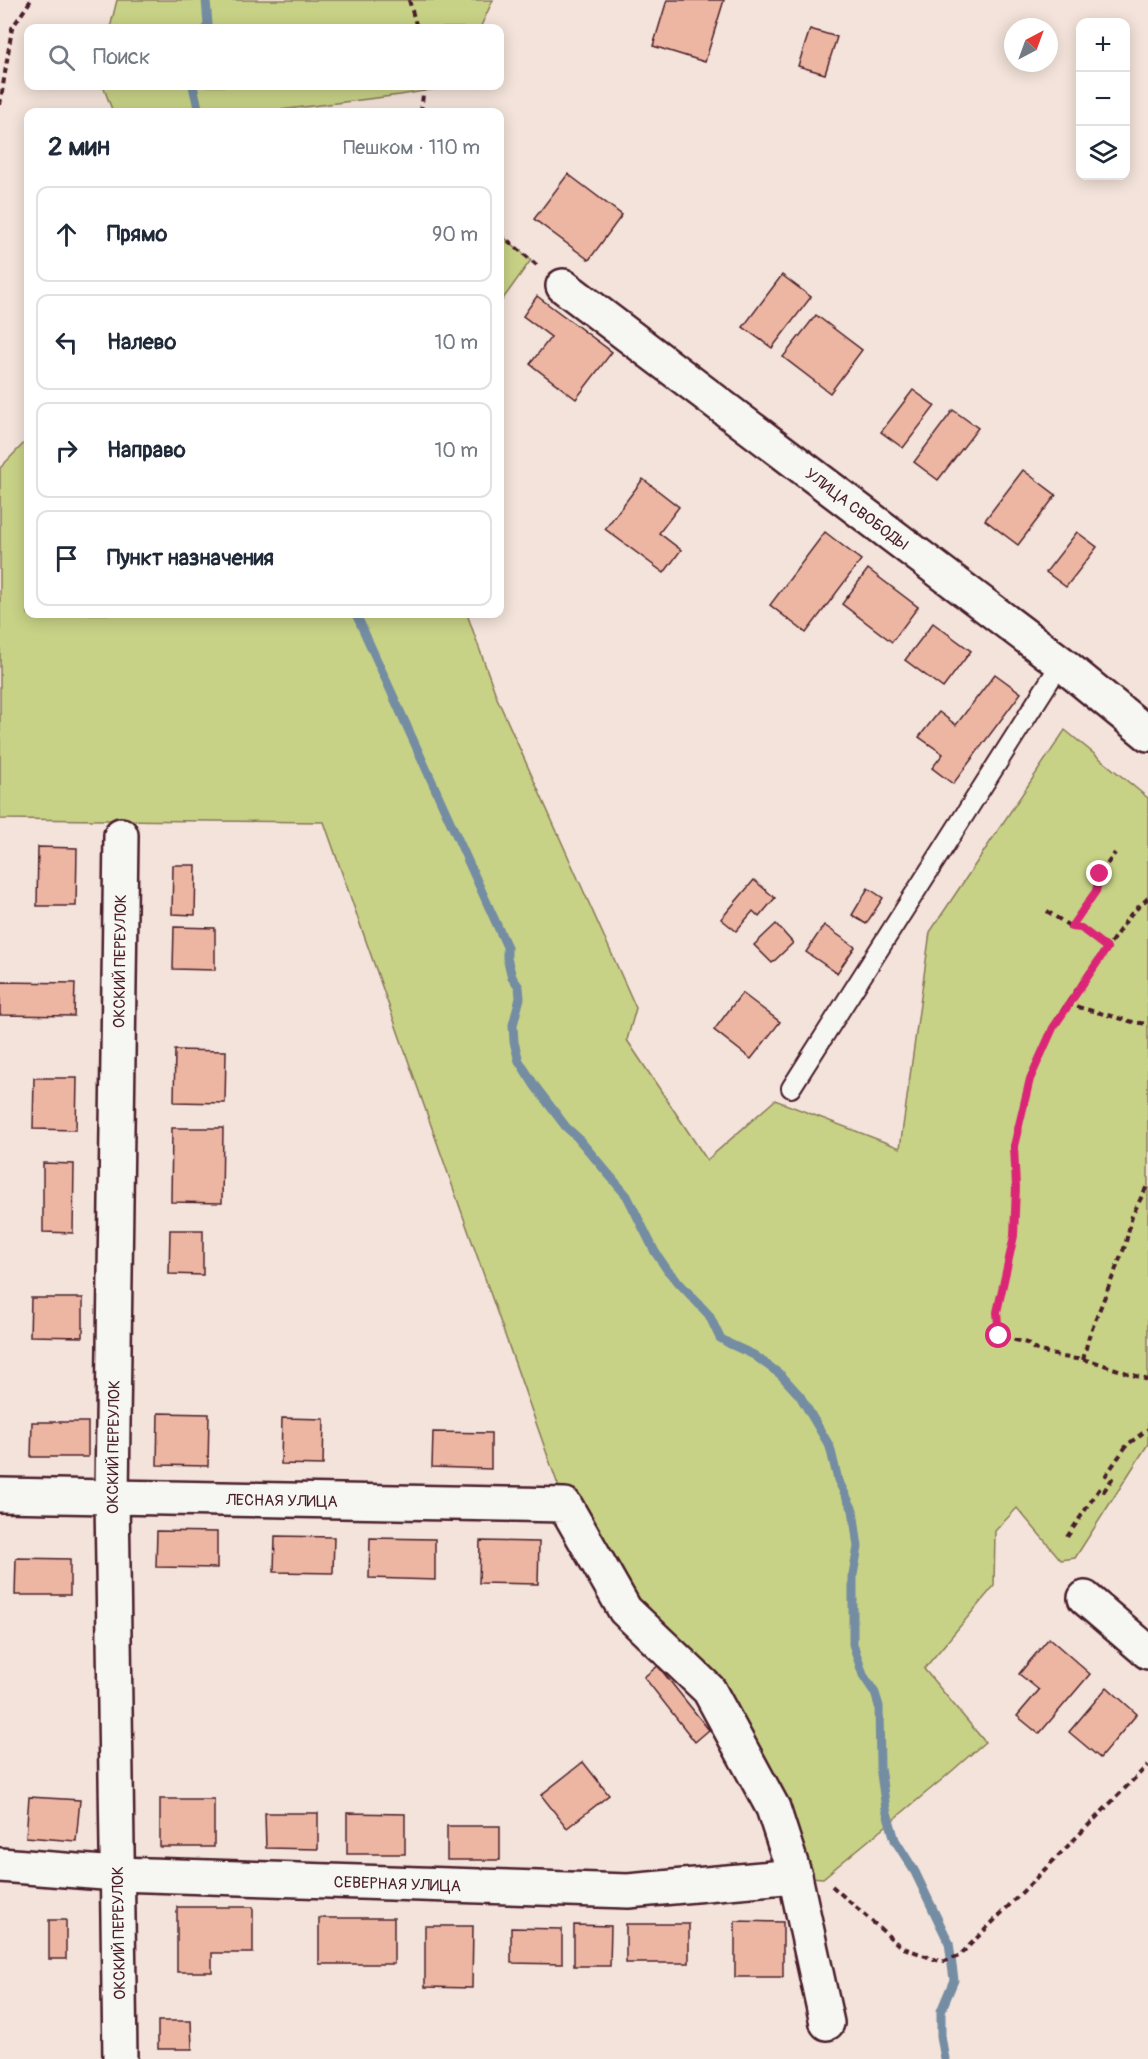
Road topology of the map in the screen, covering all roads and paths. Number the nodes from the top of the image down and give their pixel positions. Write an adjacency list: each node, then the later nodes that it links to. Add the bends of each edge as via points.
1 (31, 0): 5 (path, via 12,28)
2 (409, 0): 3 (path)
3 (416, 24)
4 (424, 90): 6 (path)
5 (0, 105)
6 (421, 108)
7 (504, 237): 8 (path)
8 (563, 286): 9 (street, УЛИЦА СВОБОДЫ)
9 (1060, 663): 10 (street, УЛИЦА СВОБОДЫ); 19 (lane)
10 (1148, 734)
11 (121, 835): 25 (street, ОКСКИЙ ПЕРЕУЛОК)
12 (1115, 853): 15 (path, via 1100,874 1096,891)
13 (1148, 898): 16 (path, via 1131,914)
14 (1047, 911): 15 (path)
15 (1071, 927): 16 (path, via 1081,928)
16 (1107, 948): 17 (path)
17 (1067, 1004): 18 (path); 21 (path, via 1030,1079 1014,1146 1014,1236 997,1312 999,1336)
18 (1148, 1024)
19 (791, 1088)
20 (1148, 1184): 21 (path, via 1132,1216 1125,1246)
21 (1083, 1360): 22 (path)
22 (1148, 1380)
23 (1148, 1429): 26 (path, via 1127,1445 1106,1475 1112,1479 1104,1491 1100,1488)
24 (0, 1495): 25 (street, ЛЕСНАЯ УЛИЦА)
25 (112, 1496): 31 (street, ОКСКИЙ ПЕРЕУЛОК); 32 (street, ЛЕСНАЯ УЛИЦА, via 565,1505 625,1610 709,1690 773,1808)
26 (1067, 1536)
27 (1085, 1598): 28 (street)
28 (1148, 1652)
29 (1148, 1765): 32 (path, via 959,1956 942,1962 901,1947 823,1878)
30 (0, 1865): 31 (street, СЕВЕРНАЯ УЛИЦА)
31 (117, 1874): 32 (street, СЕВЕРНАЯ УЛИЦА, via 628,1891); 34 (street, ОКСКИЙ ПЕРЕУЛОК)
32 (795, 1876): 33 (street)
33 (827, 2023)
34 (120, 2059)

